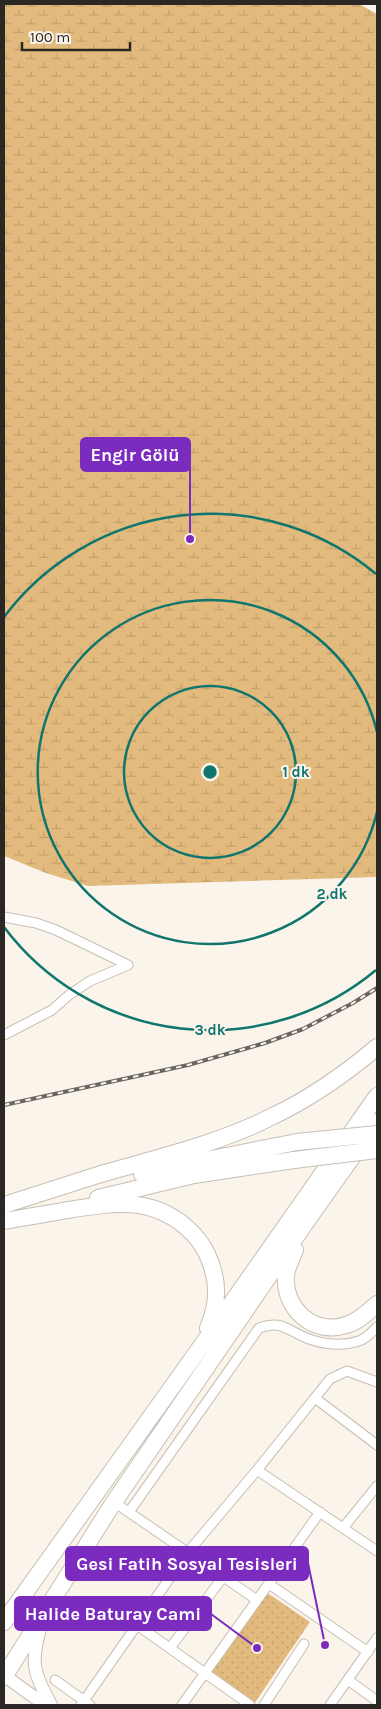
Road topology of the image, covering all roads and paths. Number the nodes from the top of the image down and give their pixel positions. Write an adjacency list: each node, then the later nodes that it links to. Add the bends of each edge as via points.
1 (4, 917): 2 (street, via 56,930 128,966 90,981 52,1010)
2 (4, 1035)
3 (377, 1047): 10 (highway, via 347,1072 304,1100 230,1136)
4 (377, 1096): 15 (highway)
5 (377, 1122): 12 (highway)
6 (377, 1134): 10 (highway, bridge, via 297,1142 192,1162)
7 (377, 1150): 9 (highway, bridge)
8 (377, 1157): 9 (highway, bridge)
9 (294, 1160): 11 (highway, via 194,1175)
10 (4, 1206)
11 (4, 1220): 15 (highway, via 120,1204 152,1208 171,1216 200,1242 214,1272 215,1311)
12 (304, 1225): 13 (highway, via 286,1276 290,1300 300,1316 318,1325 341,1327 356,1321); 21 (highway)
13 (377, 1304)
14 (377, 1327): 22 (street, via 361,1341 350,1344 320,1342 284,1326 272,1324 259,1328)
15 (200, 1348): 31 (highway)
16 (377, 1382): 17 (street, via 347,1372 330,1379)
17 (315, 1398): 18 (street); 19 (street)
18 (377, 1445)
19 (257, 1470): 23 (street); 26 (street)
20 (377, 1486): 24 (street)
21 (114, 1502): 22 (street); 30 (highway)
22 (129, 1512): 26 (street)
23 (320, 1512): 24 (street); 28 (street)
24 (344, 1528): 25 (street)
25 (377, 1551)
26 (188, 1552): 27 (street); 32 (street)
27 (223, 1577): 29 (street); 35 (street)
28 (268, 1584): 29 (street); 36 (street)
29 (257, 1600): 37 (street)
30 (46, 1610): 38 (highway); 44 (street, via 34,1659 37,1678)
31 (4, 1622)
32 (137, 1625): 35 (street); 42 (street)
33 (377, 1638): 36 (street)
34 (304, 1644): 47 (street)
35 (170, 1648): 37 (street)
36 (368, 1652): 40 (street)
37 (205, 1673): 45 (street); 46 (street)
38 (4, 1676): 43 (street)
39 (55, 1680): 42 (street)
40 (348, 1680): 41 (street); 48 (street)
41 (377, 1701)
42 (85, 1704)
43 (45, 1705)
44 (51, 1705)
45 (182, 1705)
46 (250, 1705)
47 (264, 1705)
48 (330, 1705)

